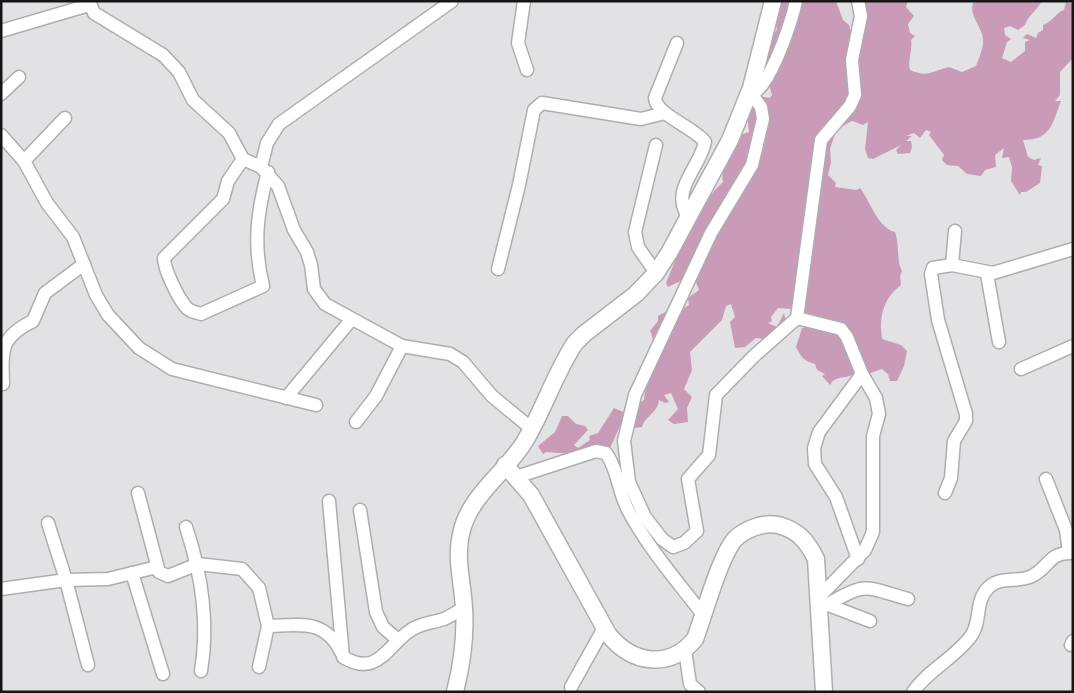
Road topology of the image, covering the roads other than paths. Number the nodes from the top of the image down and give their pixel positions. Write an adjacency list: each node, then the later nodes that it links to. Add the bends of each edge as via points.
1 (452, 1): 20 (street, via 279,124 268,143)
2 (524, 1): 9 (street, via 518,43)
3 (796, 1): 12 (street, via 792,19 769,72)
4 (858, 1): 29 (street, via 861,16 852,60 855,95 850,106 821,140)
5 (89, 3): 7 (street); 18 (street, via 94,12 163,55 179,72 193,100 229,133)
6 (771, 4): 13 (main road, via 754,79)
7 (1, 30)
8 (677, 43): 14 (street, via 655,98 659,109)
9 (527, 70)
10 (19, 77): 11 (street)
11 (1, 94)
12 (752, 94): 13 (street); 29 (street, via 761,107 763,119 752,165 711,233 635,395 624,441 629,482 645,517 662,539 673,547 684,543 697,531 688,479 709,455 716,395)
13 (742, 109): 21 (main road, via 730,140)
14 (665, 113): 21 (street, via 700,135 705,142 703,153 683,191 682,208); 26 (street, via 641,119 542,103 537,105)
15 (65, 118): 19 (street)
16 (1, 135): 19 (street)
17 (656, 145): 27 (street, via 634,232 638,247)
18 (243, 159): 20 (street); 20 (street, via 228,180 223,199 164,258 164,266 176,290 192,312 200,314 263,286 256,260 257,224)
19 (24, 161): 24 (street, via 47,203 73,237)
20 (265, 169): 30 (street, via 278,186 294,230 307,252 314,289 325,304)
21 (689, 218): 27 (main road)
22 (955, 231): 25 (street)
23 (1073, 249): 28 (street)
24 (84, 264): 36 (street, via 45,293 33,321 16,328 7,338 2,351); 37 (street, via 96,295 108,314 156,360 198,377)
25 (952, 265): 28 (street); 44 (street, via 937,266 930,274 938,320 966,414 966,421 954,441 951,478)
26 (498, 269)
27 (656, 273): 40 (main road, via 636,294 575,343)
28 (987, 274): 31 (street)
29 (797, 318): 35 (street, via 840,329 847,337)
30 (351, 320): 32 (street); 37 (street)
31 (999, 342)
32 (402, 346): 39 (street, via 376,396); 40 (street, via 450,354 463,362 492,396)
33 (1073, 346): 34 (street)
34 (1020, 368)
35 (862, 374): 50 (street, via 876,398 879,414 873,436 873,532); 50 (street, via 818,432 814,448 815,464 836,497)
36 (3, 384)
37 (286, 398): 38 (street)
38 (316, 405)
39 (356, 422)
40 (532, 429): 41 (main road)
41 (510, 471): 58 (main road, via 470,510 460,534 459,562); 59 (street, via 596,451 606,453 614,464 627,508 639,529); 62 (main road, via 536,503)
42 (1046, 479): 49 (street)
43 (138, 493): 52 (street)
44 (945, 493)
45 (328, 501): 65 (street)
46 (360, 510): 63 (street, via 376,612 383,627)
47 (48, 522): 54 (street)
48 (186, 527): 51 (street)
49 (1071, 552): 74 (street, via 1055,555 1032,576 1003,580 990,586 978,606 976,627 971,637)
50 (858, 559): 57 (street)
51 (198, 564): 52 (street, via 168,576); 61 (street, via 246,571 259,588); 68 (street, via 205,647)
52 (157, 567): 53 (street)
53 (132, 573): 54 (street, via 108,579); 69 (street)
54 (66, 580): 55 (street); 66 (street)
55 (1, 589)
56 (908, 599): 57 (street, via 864,587)
57 (822, 601): 59 (main road, via 816,559 808,542 791,529 772,524 754,527 736,538 725,555); 60 (street); 73 (main road)
58 (464, 608): 63 (street, via 422,624); 72 (main road, via 464,645)
59 (704, 616): 64 (main road)
60 (870, 621)
61 (268, 626): 65 (street, via 301,625 324,629 334,639); 67 (street)
62 (604, 628): 64 (main road, via 623,650 647,660 665,660); 70 (street)
63 (398, 640): 65 (street, via 388,653 370,663 361,665)
64 (685, 650): 71 (street)
65 (343, 657)
66 (88, 665)
67 (259, 667)
68 (201, 671)
69 (162, 674)
70 (571, 687)
71 (693, 689)
72 (455, 692)
73 (824, 692)
74 (913, 692)

